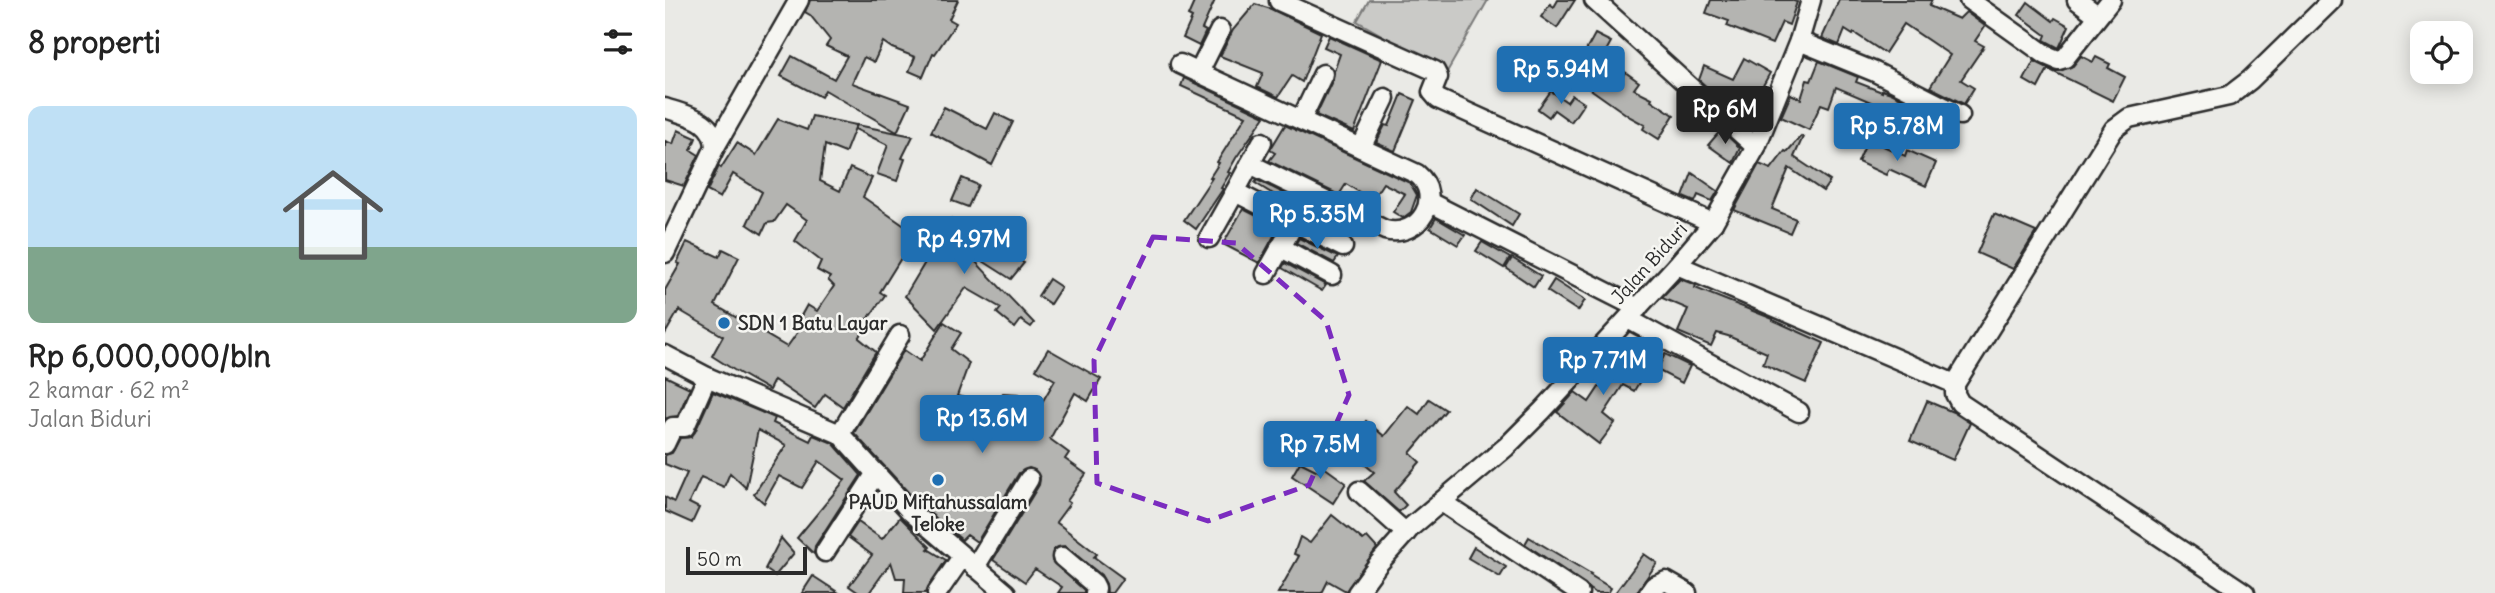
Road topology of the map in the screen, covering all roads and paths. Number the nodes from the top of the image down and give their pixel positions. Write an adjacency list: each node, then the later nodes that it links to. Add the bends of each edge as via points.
1 (799, 0): 20 (street)
2 (1594, 0): 21 (street)
3 (1811, 0): 11 (street, Jalan Biduri)
4 (1969, 0): 9 (street, via 2058,61)
5 (2077, 0): 9 (street)
6 (2111, 0): 9 (street)
7 (2332, 0): 39 (street, via 2229,96 2129,118 2114,129)
8 (1279, 1): 27 (street, via 1435,71 1438,77 1432,92 1438,99)
9 (2097, 15)
10 (1220, 30): 13 (street)
11 (1799, 41): 17 (street, via 1875,72); 21 (street, Jalan Biduri)
12 (1180, 64): 13 (street)
13 (1199, 72): 18 (street)
14 (1323, 74): 18 (street)
15 (1385, 98): 22 (street)
16 (665, 108): 20 (street, via 704,122 715,138)
17 (1960, 115)
18 (1301, 120): 22 (street)
19 (1262, 142): 23 (street)
20 (715, 147): 31 (street)
21 (1756, 147): 27 (street, Jalan Biduri)
22 (1361, 148): 25 (street, via 1423,179)
23 (1250, 164): 24 (street); 25 (street, via 1395,233 1419,222)
24 (1235, 192): 26 (street); 28 (street)
25 (1429, 202): 35 (street)
26 (1294, 222): 29 (street); 30 (street)
27 (1713, 223): 32 (street, Jalan Biduri)
28 (1209, 238)
29 (1280, 247): 33 (street); 34 (street)
30 (1343, 247)
31 (665, 253)
32 (1677, 265): 35 (street, Jalan Biduri); 39 (street)
33 (1266, 274)
34 (1332, 275)
35 (1633, 313): 40 (street); 46 (street, Jalan Biduri, via 1506,447)
36 (900, 335): 41 (street)
37 (665, 355): 38 (street)
38 (707, 377): 41 (street); 42 (street, via 685,427 673,427)
39 (1955, 384): 58 (street, via 1960,403)
40 (1799, 412)
41 (840, 434): 43 (street)
42 (665, 444)
43 (876, 473): 48 (street); 50 (street, via 911,512)
44 (1029, 480): 50 (street)
45 (1359, 491): 47 (street)
46 (1443, 503): 47 (street, Jalan Biduri); 55 (street)
47 (1405, 533): 54 (street, Jalan Biduri)
48 (825, 552)
49 (1062, 557): 53 (street, via 1094,584)
50 (969, 562): 51 (street); 52 (street)
51 (937, 593)
52 (1006, 593)
53 (1095, 593)
54 (1357, 593)
55 (1579, 593)
56 (1649, 593): 57 (street, via 1666,581)
57 (1687, 593)
58 (2245, 593)

